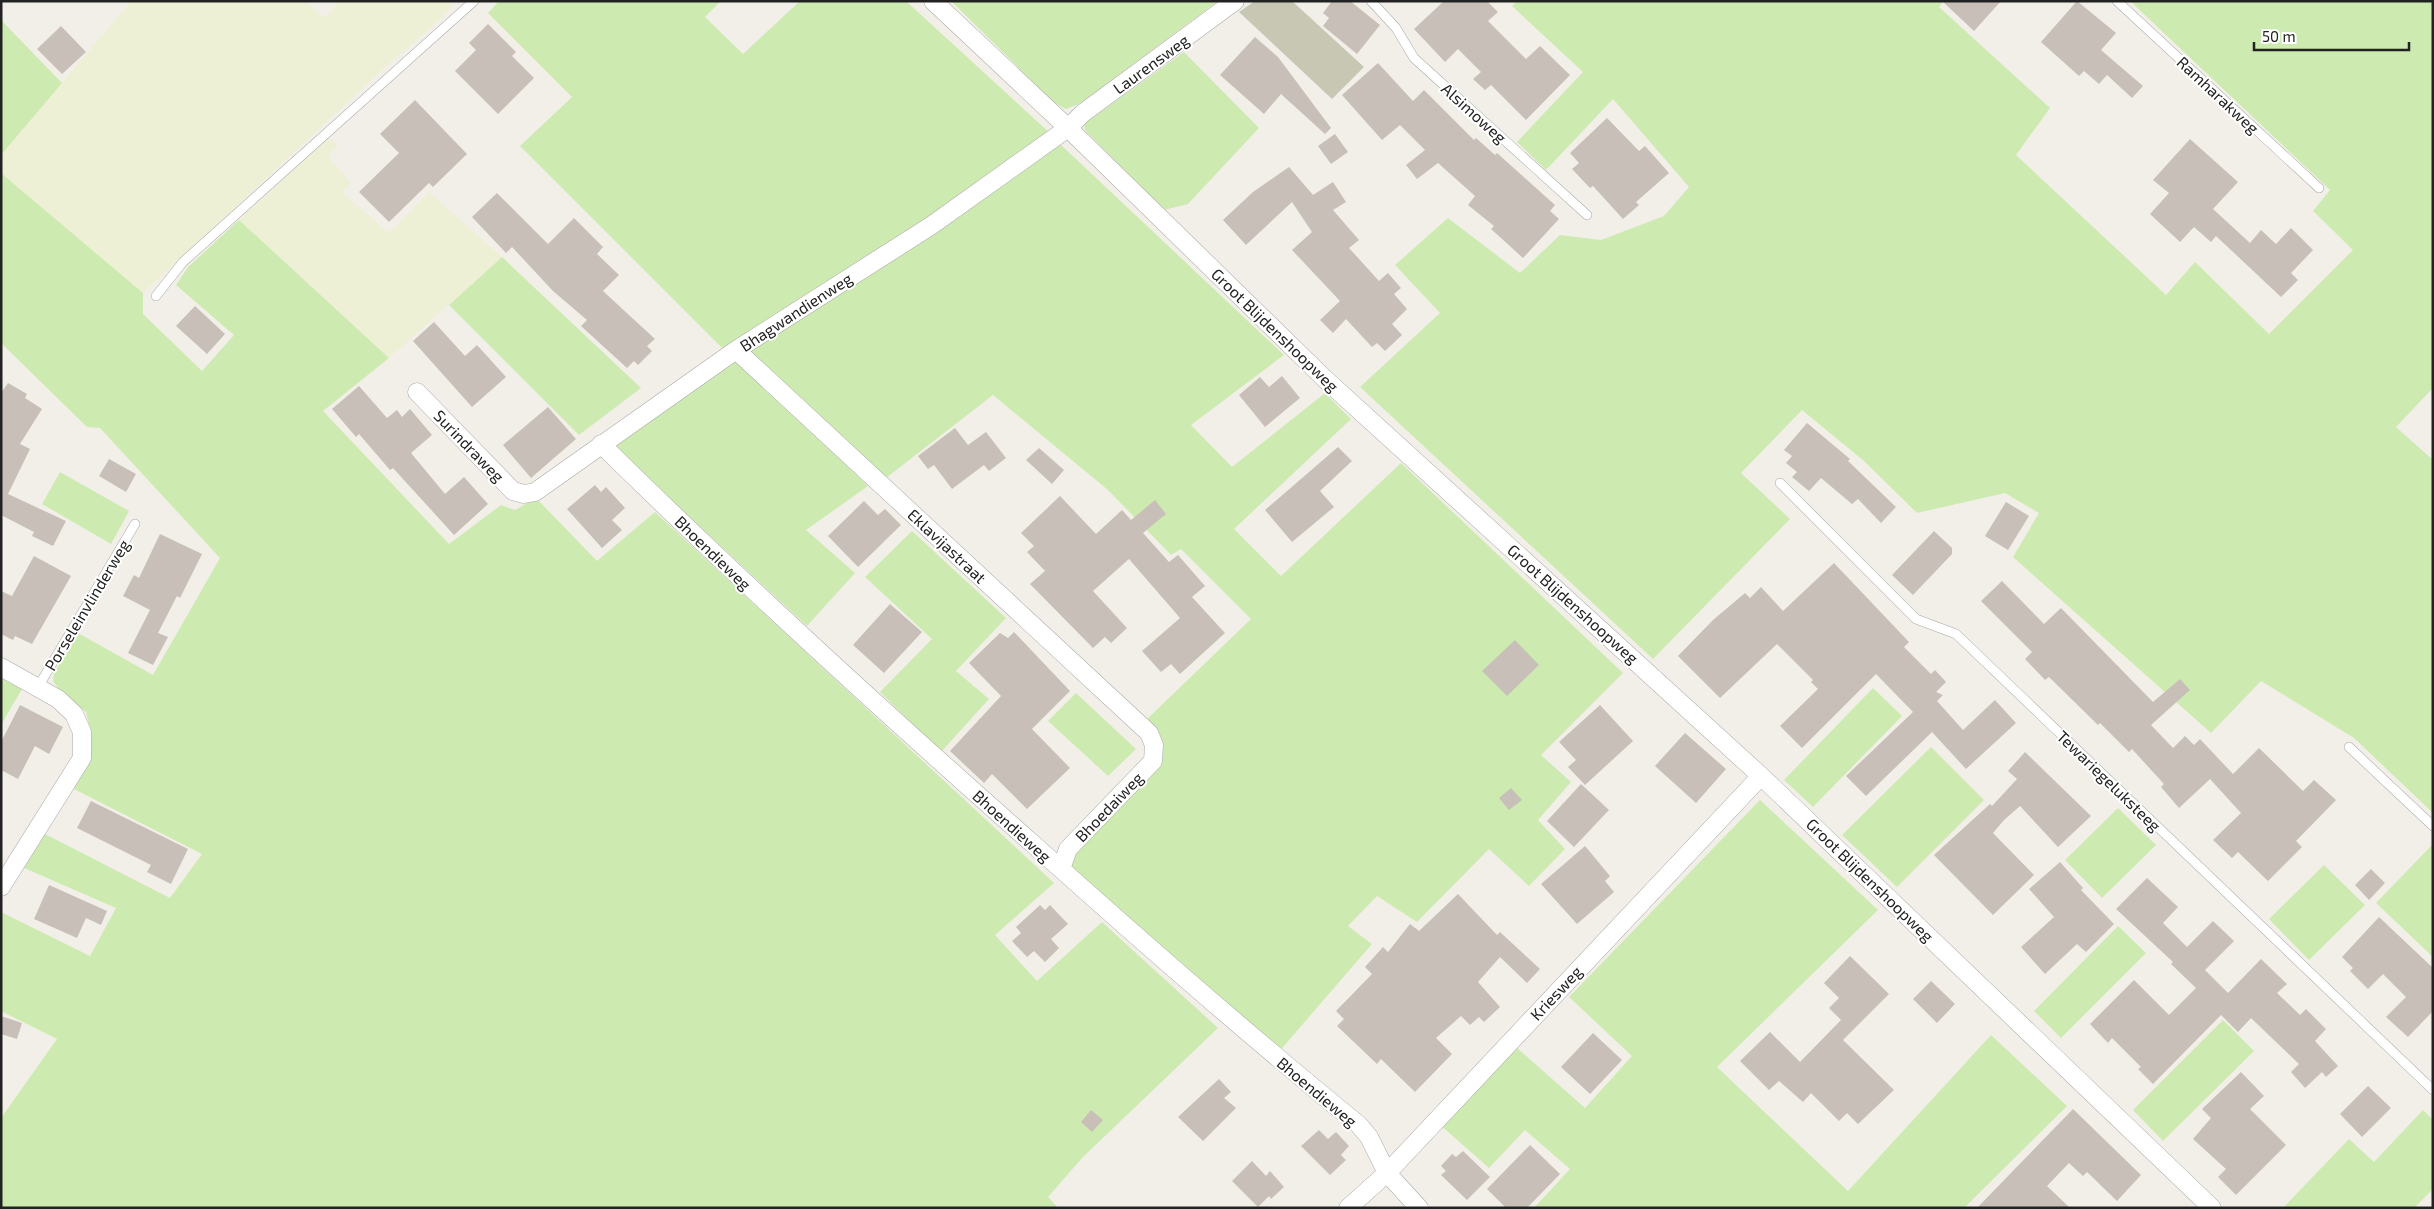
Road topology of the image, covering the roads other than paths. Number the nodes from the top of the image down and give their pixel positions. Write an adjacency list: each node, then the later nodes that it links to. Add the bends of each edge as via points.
1 (474, 1): 9 (lane, via 183,262)
2 (933, 1): 6 (street, Groot Blijdenshoopweg)
3 (1235, 1): 6 (street, Laurensweg)
4 (1371, 1): 8 (lane, Alsimoweg, via 1396,28 1414,58)
5 (2117, 1): 7 (lane, Ramharakweg)
6 (1068, 128): 10 (street, Bhagwandienweg, via 932,225); 20 (street, Groot Blijdenshoopweg, via 1325,379)
7 (2319, 188)
8 (1587, 216)
9 (156, 296)
10 (736, 350): 12 (street, Bhagwandienweg); 18 (street, Eklavijastraat, via 1149,733)
11 (417, 392): 14 (street, Surindraweg, via 513,491)
12 (601, 444): 14 (street, Bhagwandienweg, via 535,492); 22 (street, Bhoendieweg, via 726,567)
13 (1780, 483): 24 (lane, Tewariegeluksteeg, via 1910,615 1956,634)
14 (524, 494)
15 (135, 524): 17 (lane, Porseleinvlinderweg)
16 (1, 667): 17 (street)
17 (38, 687): 23 (street, via 74,714 82,732 82,758)
18 (1154, 745): 22 (street, Bhoedaiweg, via 1153,761 1068,849)
19 (2349, 747): 21 (lane)
20 (1761, 776): 25 (street, Kriesweg); 28 (street, Groot Blijdenshoopweg)
21 (2433, 826)
22 (1061, 869): 25 (street, Bhoendieweg, via 1248,1034 1359,1125)
23 (1, 887)
24 (2433, 1090)
25 (1388, 1172): 26 (street, Kriesweg); 27 (street, Bhoendieweg)
26 (1348, 1208)
27 (1419, 1208)
28 (2212, 1208)

